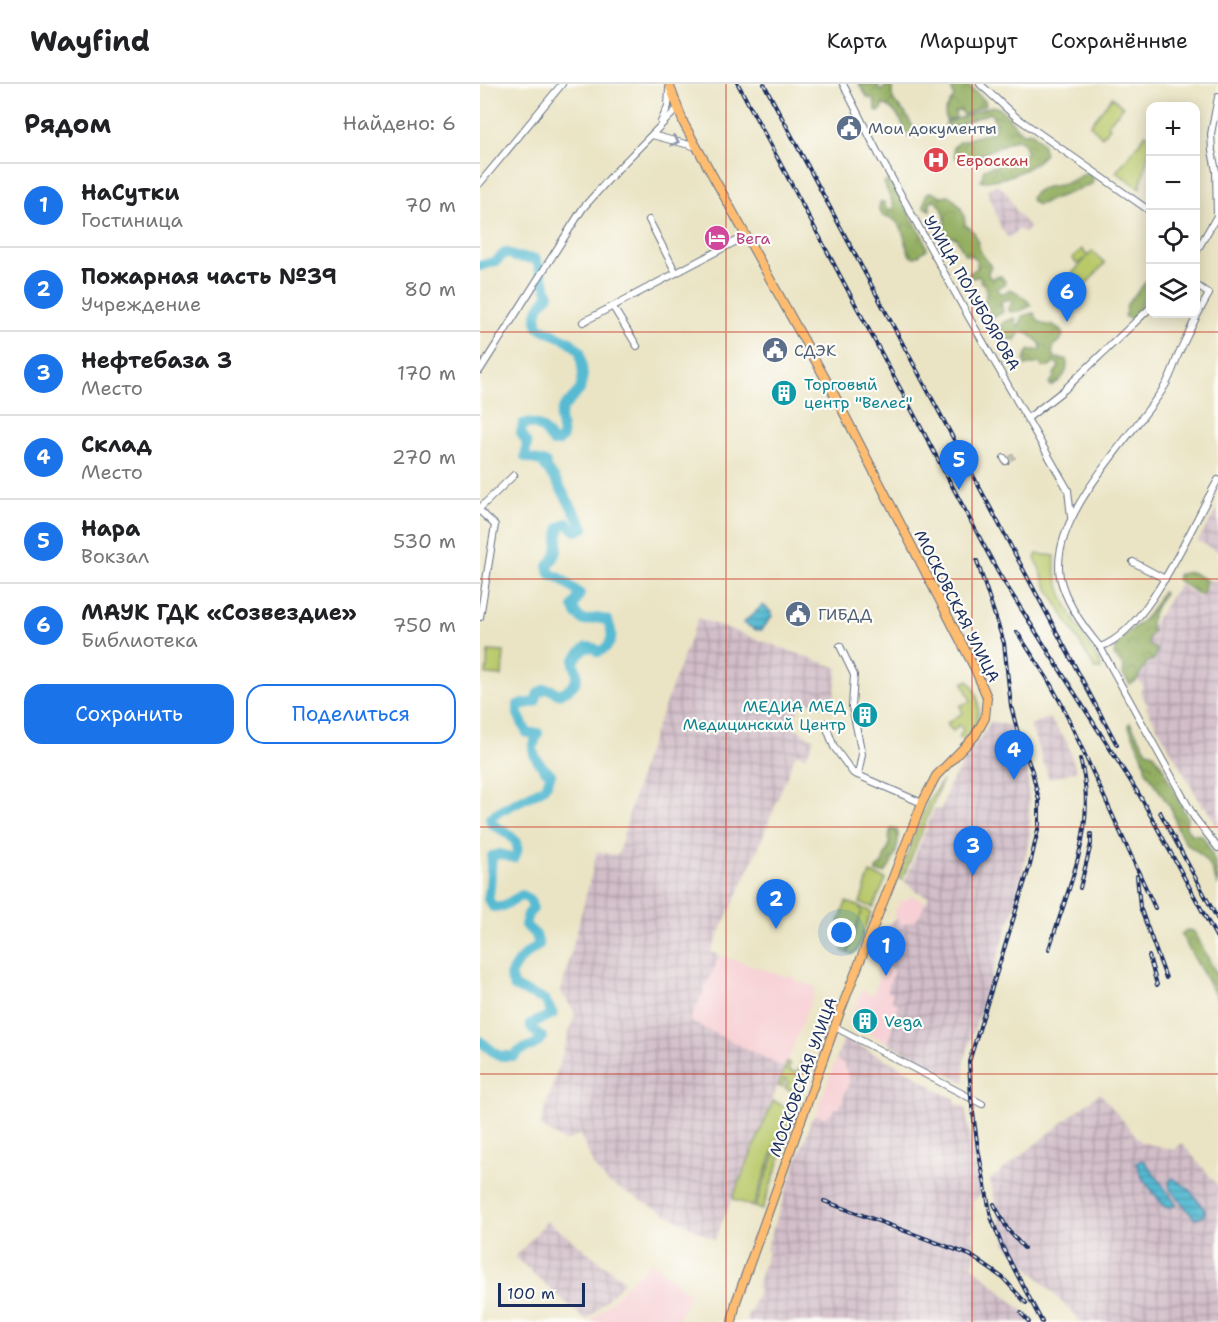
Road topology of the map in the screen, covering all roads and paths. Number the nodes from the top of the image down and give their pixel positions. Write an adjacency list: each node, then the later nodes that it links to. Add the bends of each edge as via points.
1 (562, 84): 10 (street)
2 (669, 84): 6 (main road, МОСКОВСКАЯ УЛИЦА); 7 (street, via 668,106)
3 (843, 84): 25 (street, УЛИЦА ПОЛУБОЯРОВА)
4 (980, 84): 11 (street, via 1016,117)
5 (1218, 97): 12 (street, via 1212,134)
6 (678, 110): 7 (street); 9 (main road, МОСКОВСКАЯ УЛИЦА)
7 (658, 128): 8 (street)
8 (652, 135): 9 (street, one-way to 9); 24 (street, via 583,208)
9 (698, 147): 14 (main road, МОСКОВСКАЯ УЛИЦА)
10 (480, 183)
11 (1149, 210)
12 (1217, 217): 15 (street)
13 (648, 220): 16 (street)
14 (746, 236): 16 (street); 37 (main road, МОСКОВСКАЯ УЛИЦА, via 835,396 986,694 987,711 982,726 936,776)
15 (1200, 239)
16 (676, 273): 18 (street)
17 (1200, 288): 19 (street, via 1209,294)
18 (613, 307): 22 (street); 23 (street)
19 (1200, 309)
20 (1146, 312): 25 (street, via 1064,390)
21 (1195, 318): 29 (street, via 1164,387)
22 (583, 322)
23 (637, 346)
24 (481, 366)
25 (1028, 418): 29 (street, УЛИЦА ПОЛУБОЯРОВА, via 1068,490)
26 (514, 475): 28 (street)
27 (1218, 480): 31 (street)
28 (480, 509): 32 (street, via 495,525)
29 (1071, 517): 34 (street, via 1059,566 1061,579 1074,611)
30 (1133, 561): 31 (street)
31 (1164, 579): 34 (street, via 1145,610 1111,644)
32 (480, 617)
33 (840, 646): 36 (street, via 854,675 852,707 862,754)
34 (1100, 648): 38 (street, via 1194,817)
35 (825, 723): 36 (street, via 834,747)
36 (858, 775): 37 (street)
37 (922, 803): 39 (main road, МОСКОВСКАЯ УЛИЦА)
38 (1218, 848)
39 (835, 1027): 40 (street); 41 (main road, МОСКОВСКАЯ УЛИЦА)
40 (982, 1104)
41 (732, 1322)

